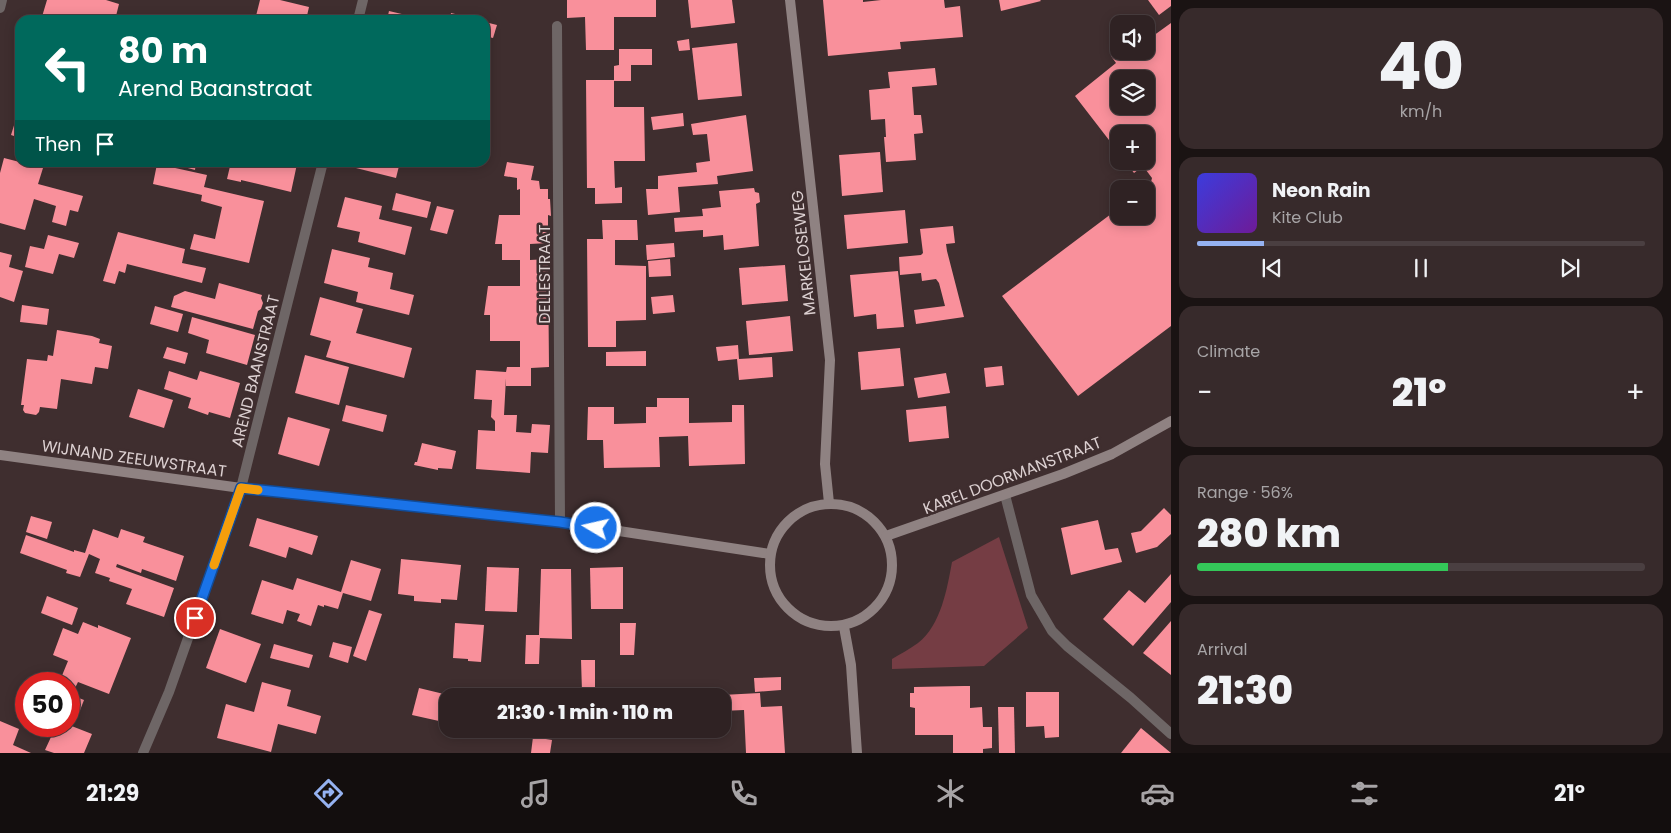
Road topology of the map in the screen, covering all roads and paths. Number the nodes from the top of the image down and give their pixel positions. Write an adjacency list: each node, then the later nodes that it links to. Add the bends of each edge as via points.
1 (2, 0): 4 (street)
2 (363, 0): 5 (street)
3 (790, 0): 12 (main road, MARKELOSEWEG, via 830,360 825,464)
4 (0, 8)
5 (359, 15)
6 (557, 26): 13 (street, DELLESTRAAT)
7 (321, 167): 10 (street, AREND BAANSTRAAT)
8 (1171, 421): 11 (main road, KAREL DOORMANSTRAAT, via 1112,454)
9 (0, 455): 10 (main road, WIJNAND ZEEUWSTRAAT)
10 (241, 488): 13 (main road, WIJNAND ZEEUWSTRAAT); 18 (street, AREND BAANSTRAAT, via 169,692)
11 (1005, 494): 14 (main road, KAREL DOORMANSTRAAT); 17 (street, via 1031,595 1052,631)
12 (829, 503): 14 (main road, via 853,507 873,519); 15 (main road, via 809,508 788,520)
13 (560, 522): 15 (main road, WIJNAND ZEEUWSTRAAT)
14 (886, 536): 16 (main road, via 891,547 893,568 886,594 873,611)
15 (770, 554): 16 (main road, via 770,575 776,594 792,613 811,623)
16 (844, 627): 19 (main road, via 851,665)
17 (1171, 734)
18 (143, 753)
19 (857, 753)

